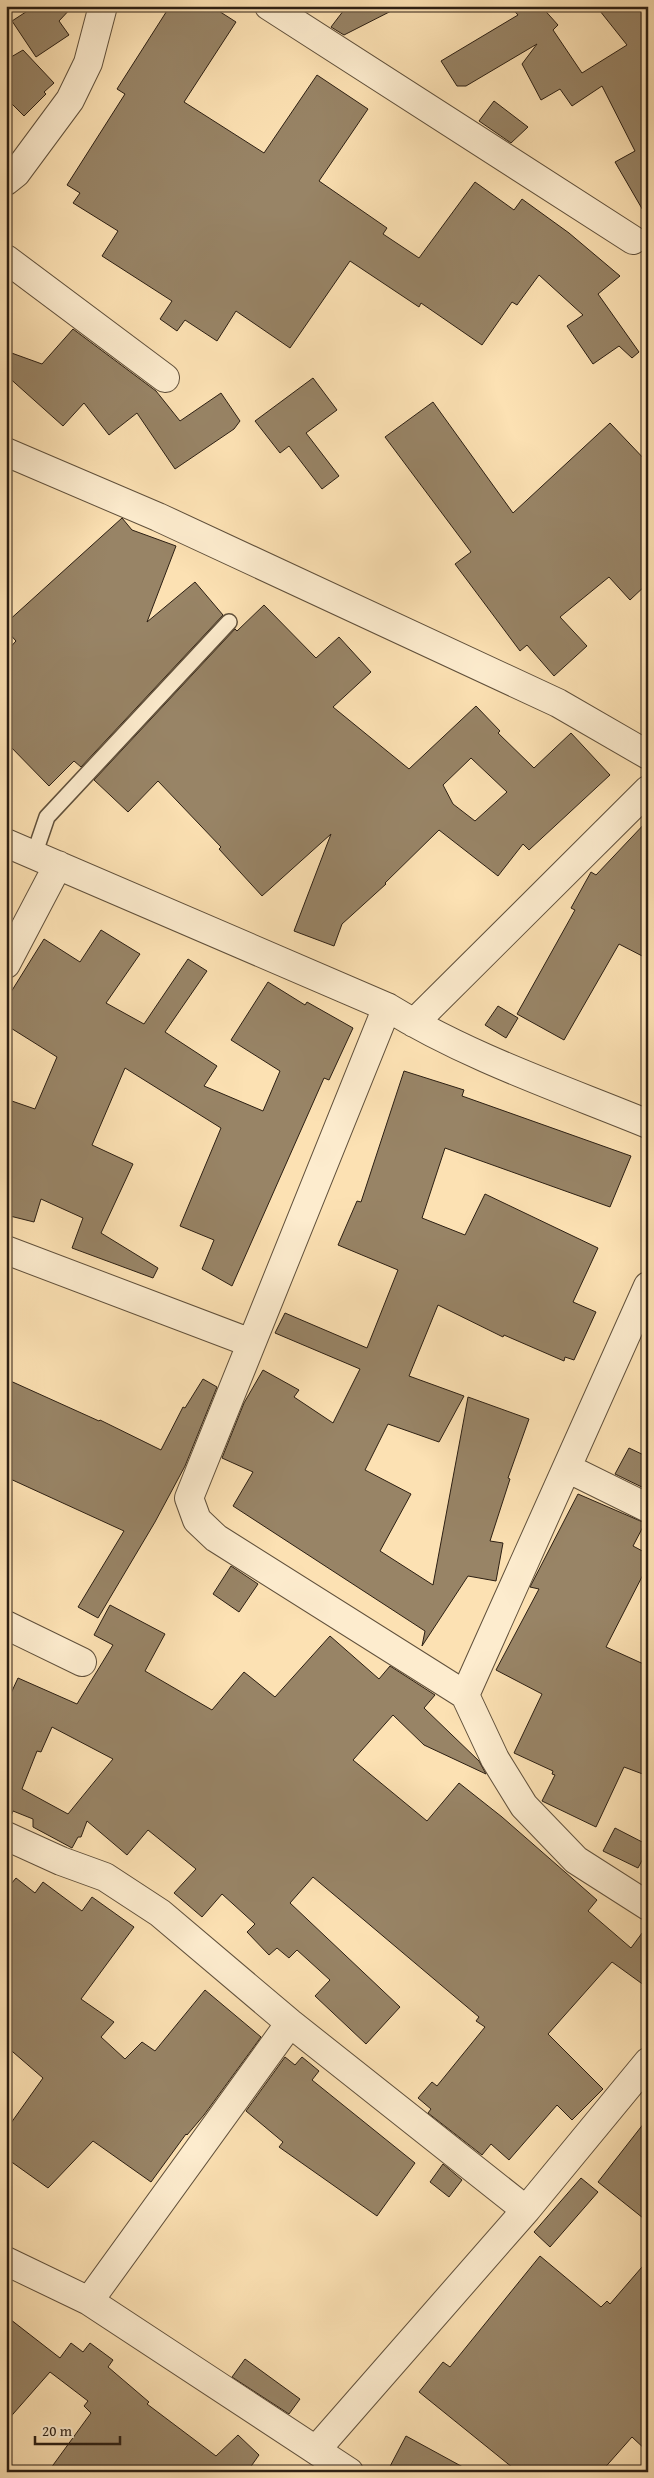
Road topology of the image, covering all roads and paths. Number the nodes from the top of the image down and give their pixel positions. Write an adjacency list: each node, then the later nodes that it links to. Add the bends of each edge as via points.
1 (103, 6): 3 (street, via 88,63 70,100 16,173)
2 (269, 6): 4 (street)
3 (6, 180)
4 (633, 240)
5 (6, 259): 6 (street)
6 (165, 378)
7 (6, 452): 9 (street, via 158,517 558,703)
8 (229, 622): 12 (lane, via 47,817)
9 (648, 755)
10 (648, 790): 15 (street)
11 (6, 843): 12 (street)
12 (46, 860): 13 (street); 14 (street)
13 (6, 964)
14 (388, 1006): 15 (street); 19 (street)
15 (414, 1023): 16 (street, via 505,1066)
16 (648, 1124)
17 (6, 1250): 19 (street)
18 (648, 1286): 20 (street)
19 (251, 1343): 24 (street, via 189,1498 197,1520 216,1538)
20 (567, 1468): 21 (street); 24 (street)
21 (648, 1508)
22 (6, 1626): 23 (street)
23 (82, 1662)
24 (465, 1695): 26 (street, via 495,1759 524,1806 576,1860)
25 (6, 1836): 27 (street, via 105,1877 160,1913)
26 (648, 1906)
27 (290, 2023): 29 (street); 31 (street)
28 (648, 2062): 29 (street)
29 (526, 2210): 32 (street)
30 (6, 2261): 31 (street)
31 (89, 2301): 32 (street)
32 (316, 2450): 33 (street)
33 (348, 2472)

